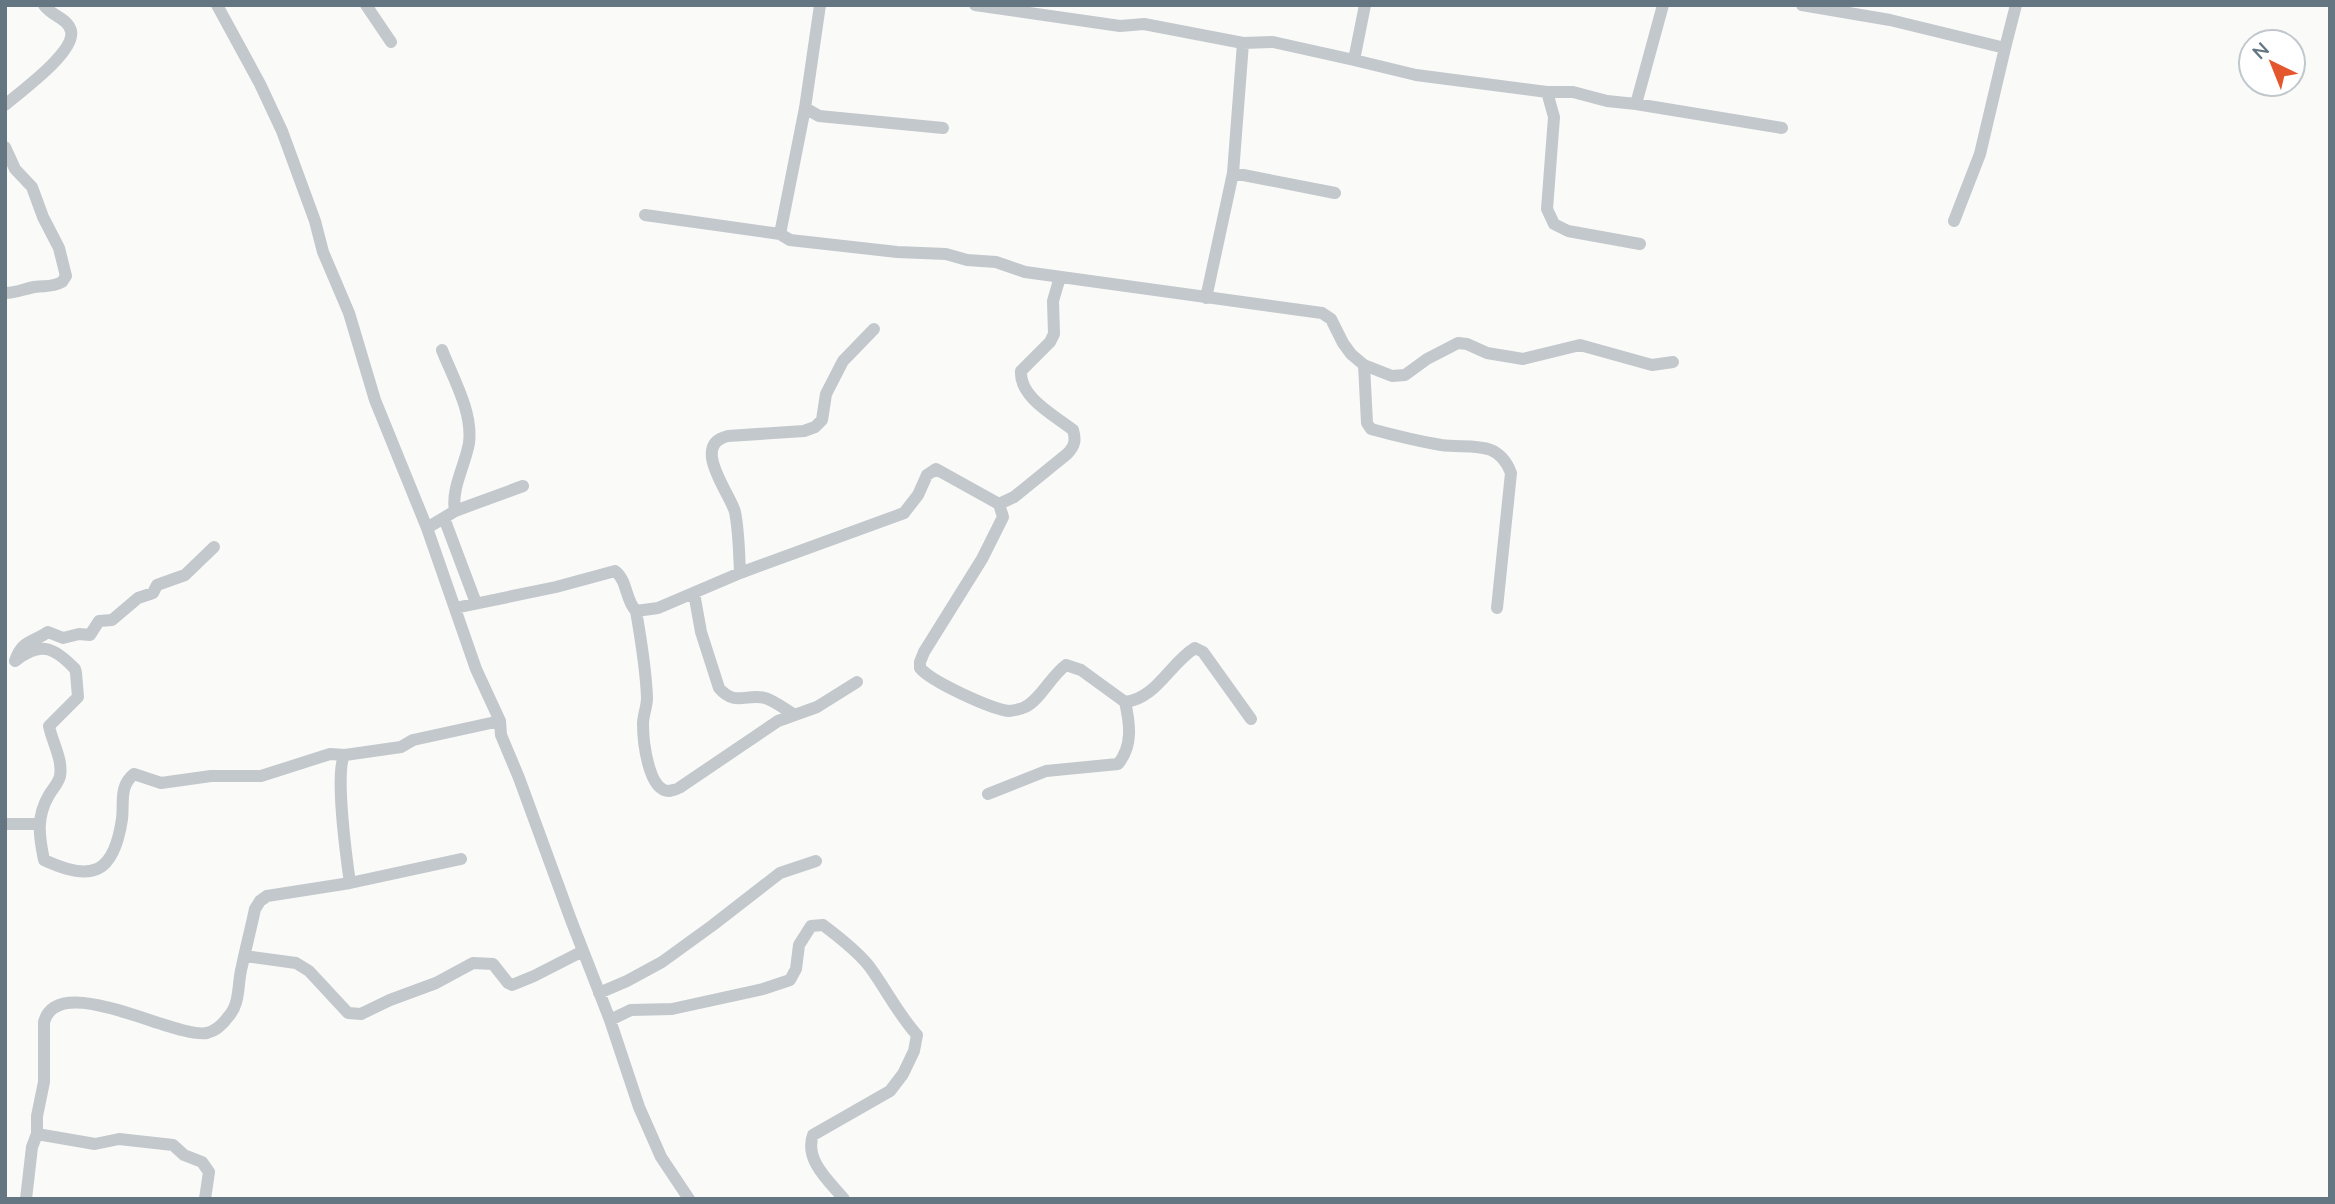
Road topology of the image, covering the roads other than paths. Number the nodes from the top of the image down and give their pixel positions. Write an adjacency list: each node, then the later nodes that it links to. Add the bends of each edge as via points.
1 (44, 5): 16 (street, via 64,20 71,42)
2 (217, 5): 37 (street, via 282,131 349,313 374,400)
3 (366, 5): 10 (street)
4 (820, 5): 17 (street)
5 (975, 5): 11 (street, via 1120,26 1144,24)
6 (1365, 5): 13 (street)
7 (1663, 5): 15 (street)
8 (1802, 5): 12 (street, via 1890,20)
9 (2016, 5): 12 (street)
10 (391, 41)
11 (1243, 43): 13 (street, via 1273,41); 21 (street)
12 (2005, 48): 24 (street, via 1980,153)
13 (1354, 60): 14 (street, via 1416,75)
14 (1547, 92): 15 (street); 26 (street, via 1554,117 1547,209 1554,223 1568,231)
15 (1636, 104): 19 (street)
16 (5, 105)
17 (805, 108): 18 (street, via 819,117); 25 (street)
18 (943, 128)
19 (1782, 128)
20 (5, 147): 28 (street, via 15,169 32,187 59,248 65,276 51,287)
21 (1233, 173): 22 (street); 29 (street)
22 (1335, 193)
23 (645, 215): 25 (street)
24 (1954, 221)
25 (780, 234): 27 (street, via 790,240 946,254)
26 (1640, 244)
27 (1060, 277): 29 (street); 35 (street, via 1053,301 1054,334 1021,370 1020,379 1031,396 1073,430 1076,438 1067,454)
28 (5, 293)
29 (1206, 298): 33 (street, via 1322,313)
30 (874, 329): 39 (street, via 843,361 816,427 721,437 715,445 713,468 734,508)
31 (442, 350): 36 (street, via 468,419 469,442)
32 (1673, 362): 33 (street, via 1653,365 1580,345 1522,359 1458,343 1405,375 1392,376)
33 (1364, 365): 43 (street, via 1371,429 1443,445 1479,446 1493,451 1508,466 1511,473)
34 (523, 486): 36 (street)
35 (999, 504): 39 (street, via 936,469 927,475 904,513); 46 (street, via 1003,517 998,532 925,652 920,668 938,682 1009,710 1032,702 1066,665 1082,670)
36 (450, 515): 37 (street); 41 (street)
37 (427, 528): 42 (street)
38 (214, 547): 53 (street, via 185,575 157,585 153,593 138,598 112,620 99,621 90,635 63,638 48,632 19,650 15,661 39,649 56,650 76,673 78,697 49,726 60,773)
39 (740, 573): 40 (street)
40 (694, 593): 44 (street, via 658,608); 47 (street, via 719,688 734,699 765,698)
41 (476, 603): 42 (street); 44 (street, via 615,572)
42 (455, 608): 49 (street)
43 (1497, 608)
44 (636, 611): 47 (street, via 647,701 643,722 646,758 661,789 679,789 778,721)
45 (857, 682): 47 (street)
46 (1125, 702): 48 (street, via 1148,694 1195,648 1203,652); 51 (street, via 1128,752 1118,764 1046,771)
47 (795, 715)
48 (1251, 719)
49 (499, 721): 50 (street, via 401,747); 57 (street, via 500,735)
50 (345, 755): 53 (street, via 330,754 261,776 161,783 134,774 123,789 115,851 105,865 92,871 78,873 44,860); 56 (street, via 339,778)
51 (988, 794)
52 (5, 824): 53 (street)
53 (39, 824)
54 (461, 859): 56 (street)
55 (816, 861): 59 (street, via 780,873 662,962)
56 (350, 883): 58 (street, via 267,896 255,909)
57 (583, 951): 58 (street, via 512,985 493,964 472,963 361,1014 348,1013 296,963); 59 (street)
58 (245, 956): 61 (street, via 230,1016 206,1033 185,1033 106,1008 66,1002 51,1009 44,1022 44,1082)
59 (599, 992): 60 (street)
60 (610, 1020): 64 (street, via 661,1157); 65 (street, via 631,1010 672,1009 790,980 799,945 811,926 823,925 837,935 868,965 917,1035 903,1074 890,1091 813,1135 809,1146 817,1166)
61 (37, 1134): 62 (street); 63 (street, via 95,1144 119,1139 173,1144 184,1155 202,1162 209,1172)
62 (26, 1199)
63 (205, 1199)
64 (689, 1199)
65 (844, 1199)

